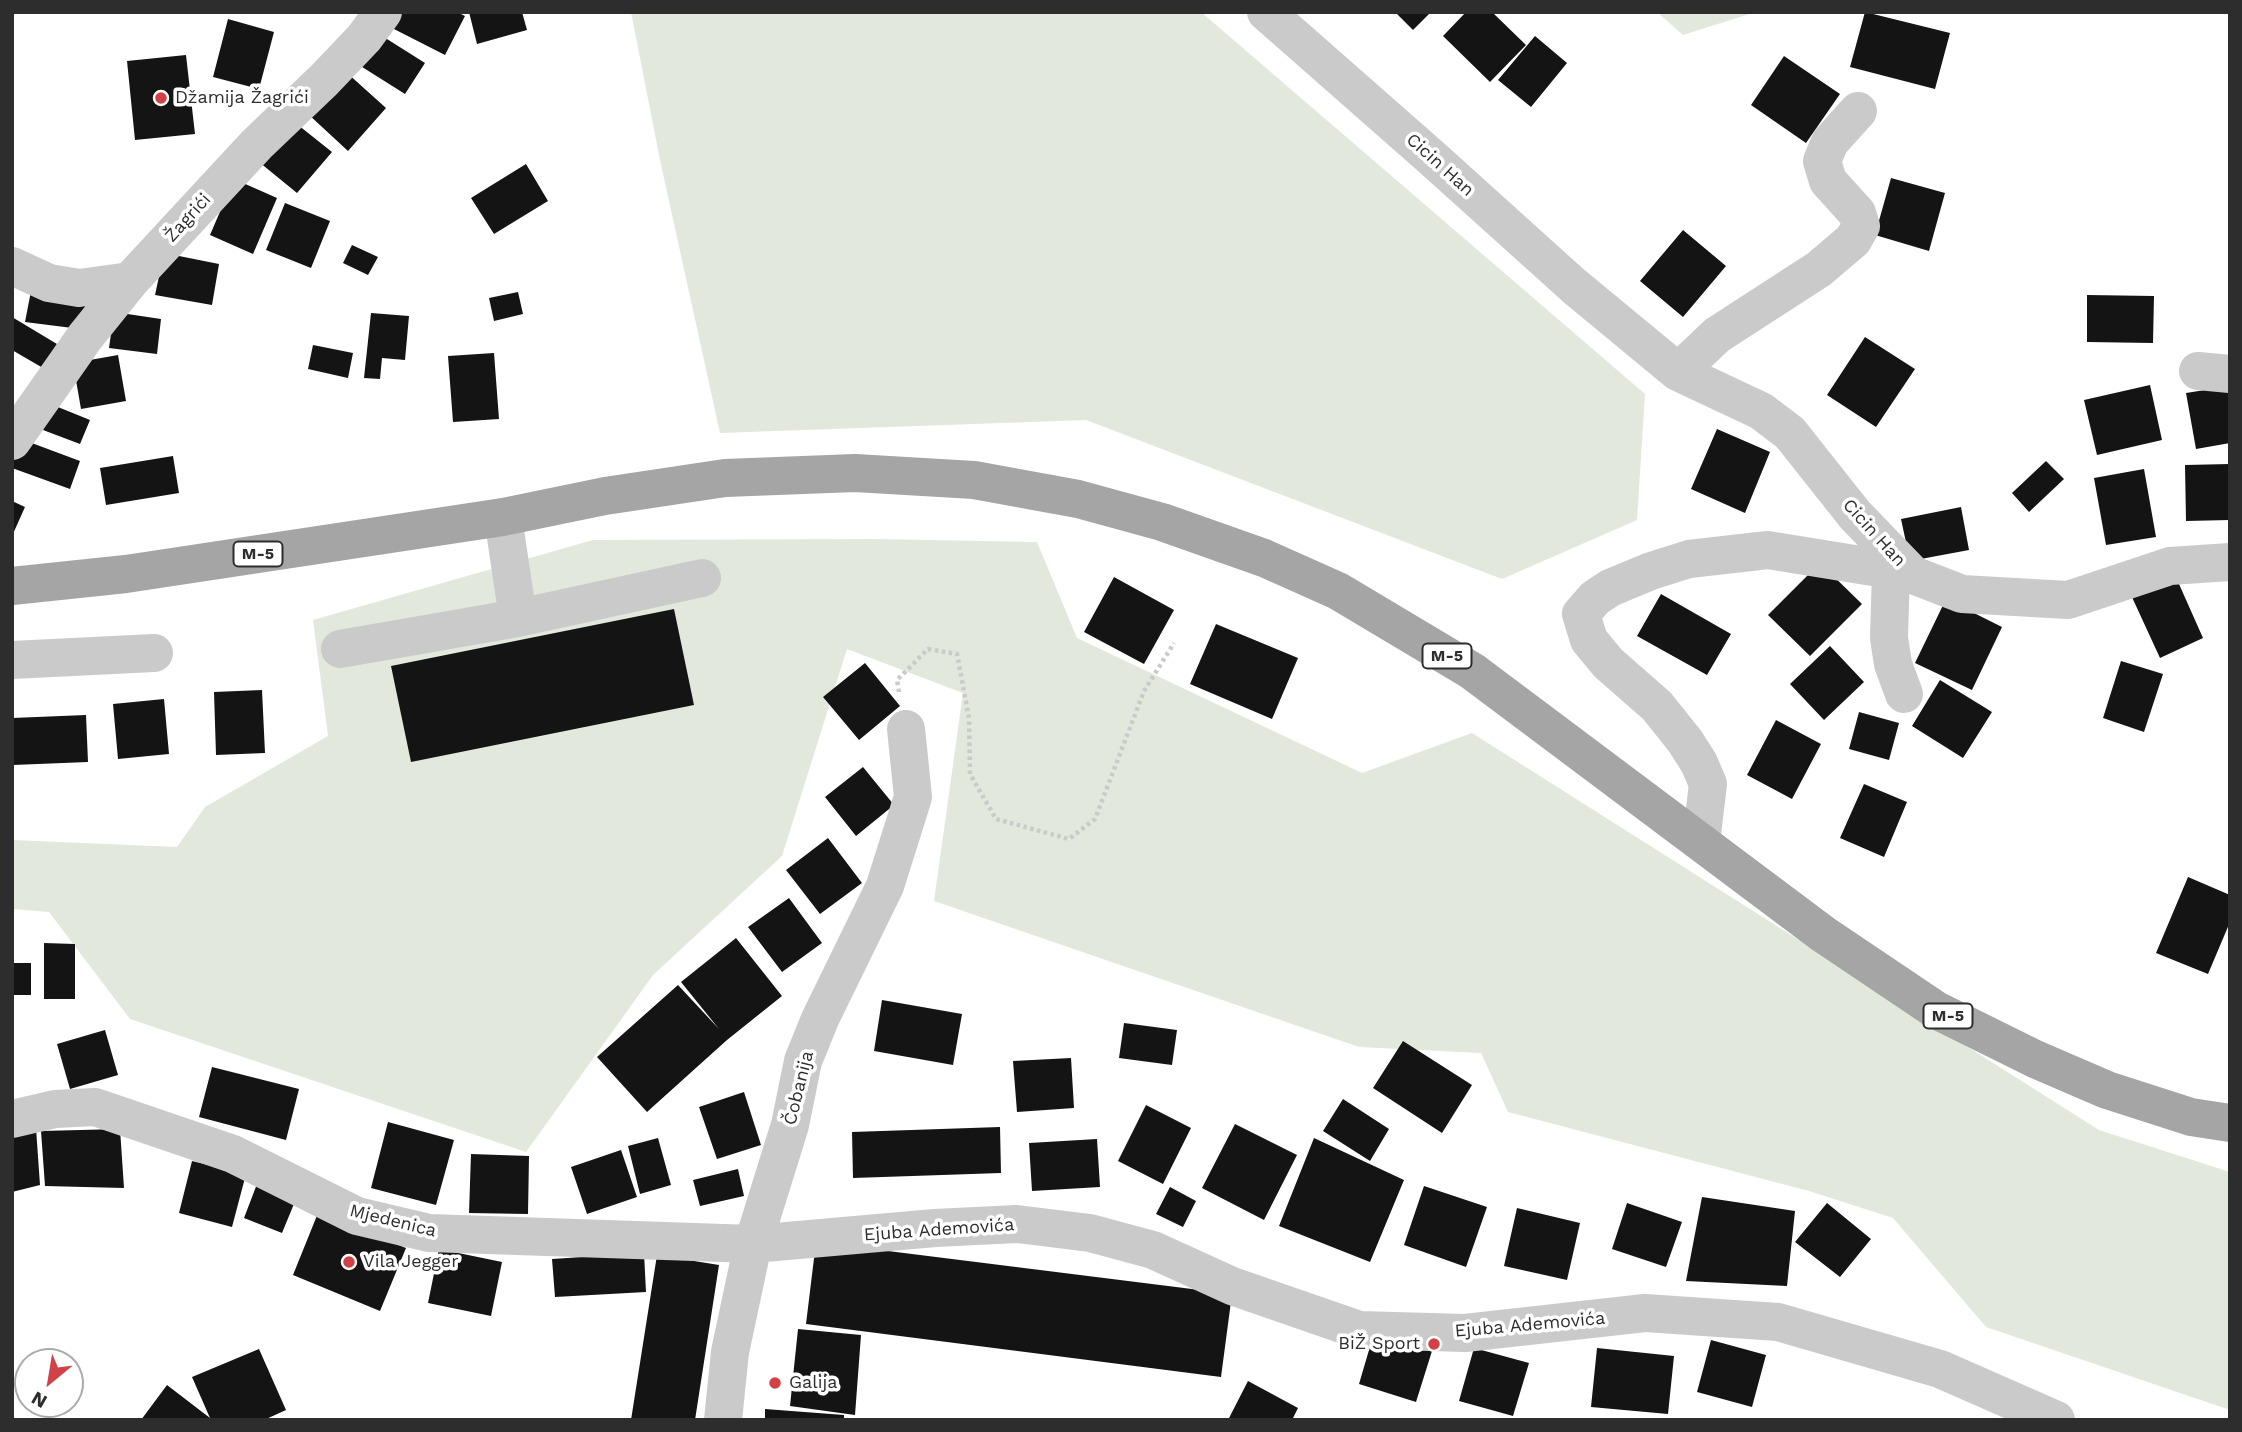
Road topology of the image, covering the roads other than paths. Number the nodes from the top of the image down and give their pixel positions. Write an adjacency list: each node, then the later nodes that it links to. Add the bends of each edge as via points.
1 (383, 12): 5 (street, Žagrići, via 348,55 257,144)
2 (1266, 12): 6 (street, Cicin Han, via 1574,286)
3 (1858, 111): 6 (street, via 1830,142 1822,161 1828,181 1857,213 1861,226 1853,240 1819,269 1717,335)
4 (12, 266): 5 (street, via 49,283 79,288)
5 (130, 281): 7 (street, Žagrići)
6 (1678, 372): 10 (street, Cicin Han, via 1761,411 1790,433)
7 (12, 441)
8 (503, 517): 12 (main road, M-5, via 125,574); 13 (street); 19 (main road, M-5, via 725,478 855,473 974,480 1078,499 1264,558 1338,591 1472,671)
9 (2230, 562): 10 (street, Cicin Han, via 2170,566 2068,600 1962,594)
10 (1902, 573): 17 (street, via 1889,638); 19 (street, via 1768,550 1689,559 1610,588 1581,614 1589,640 1657,706 1699,763 1708,784)
11 (702, 578): 13 (street)
12 (12, 586)
13 (518, 618): 14 (street)
14 (340, 649)
15 (154, 653): 16 (street)
16 (12, 660)
17 (1904, 694)
18 (905, 729): 22 (street, Čobanija, via 913,797 886,886 803,1061 790,1125)
19 (1701, 842): 21 (main road, M-5, via 1823,934 1936,1010 2107,1090)
20 (12, 1119): 22 (street, Mjedenica, via 55,1109 95,1107 233,1154 357,1216 429,1233)
21 (2230, 1124)
22 (753, 1244): 23 (street, Čobanija, via 730,1352); 24 (street, Ejuba Ademovića, via 1017,1224 1090,1233 1153,1250 1232,1286 1359,1330 1465,1333 1645,1313 1778,1322 1940,1369)
23 (723, 1420)
24 (2056, 1420)

